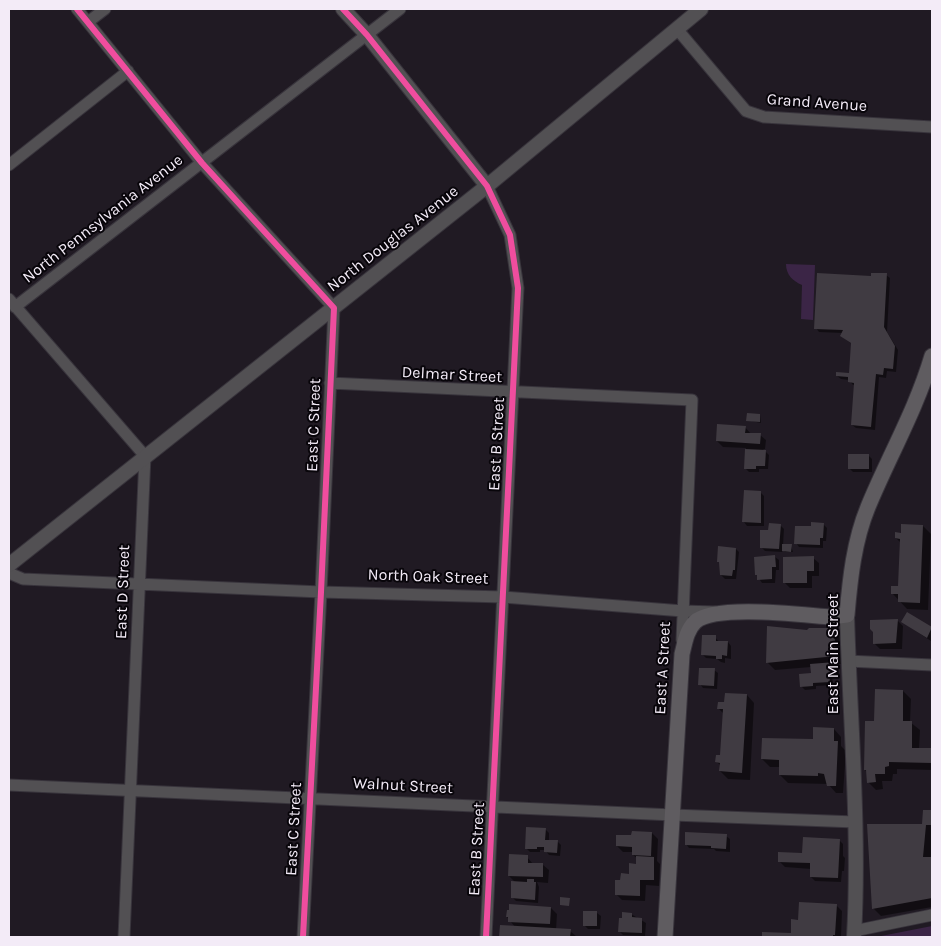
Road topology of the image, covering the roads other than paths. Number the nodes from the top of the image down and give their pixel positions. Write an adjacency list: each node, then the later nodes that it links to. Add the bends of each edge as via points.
1 (76, 9): 6 (street)
2 (105, 9): 6 (street)
3 (343, 9): 8 (street, East B Street)
4 (400, 9): 8 (street, North Pennsylvania Avenue)
5 (701, 9): 7 (street, North Douglas Avenue)
6 (88, 22): 9 (street)
7 (677, 29): 10 (street, Grand Avenue, via 746,111 764,117); 13 (street, North Douglas Avenue)
8 (367, 35): 11 (street, North Pennsylvania Avenue); 13 (street, East B Street)
9 (128, 71): 11 (street); 12 (street)
10 (932, 127)
11 (202, 163): 14 (street, North Pennsylvania Avenue); 15 (street)
12 (9, 165)
13 (488, 186): 15 (street, North Douglas Avenue); 18 (street, East B Street, via 510,235 518,288)
14 (12, 303): 20 (street)
15 (334, 308): 17 (street, East C Street); 20 (street, North Douglas Avenue)
16 (932, 356): 28 (main road, East Main Street, via 923,387 867,508 852,563)
17 (330, 383): 18 (street, Delmar Street); 24 (street, East C Street)
18 (514, 392): 19 (street, Delmar Street); 25 (street, East B Street)
19 (692, 400): 26 (street, East A Street)
20 (145, 456): 21 (street, North Douglas Avenue); 23 (street, East D Street)
21 (9, 565)
22 (9, 573): 23 (street, North Oak Street, via 23,578)
23 (140, 584): 24 (street, North Oak Street); 33 (street, East D Street)
24 (321, 592): 25 (street, North Oak Street); 34 (street, East C Street)
25 (503, 597): 26 (street, North Oak Street); 35 (street, East B Street)
26 (683, 611): 27 (street, North Oak Street); 29 (street, East A Street)
27 (730, 612): 28 (main road, North Oak Street); 29 (main road, via 702,618 695,623 687,634)
28 (847, 615): 30 (street, East Main Street)
29 (682, 654): 36 (main road, East A Street)
30 (848, 661): 31 (street); 37 (street, East Main Street)
31 (932, 665)
32 (9, 785): 33 (street, Walnut Street)
33 (131, 791): 34 (street, Walnut Street); 40 (street, East D Street)
34 (309, 798): 35 (street, Walnut Street); 41 (street, East C Street)
35 (493, 806): 36 (street, Walnut Street); 42 (street, East B Street)
36 (673, 815): 37 (street, Walnut Street); 43 (main road, East A Street)
37 (855, 822): 39 (street, East Main Street, via 857,902)
38 (932, 914): 39 (street)
39 (854, 934)
40 (124, 937)
41 (302, 937)
42 (486, 937)
43 (666, 937)

